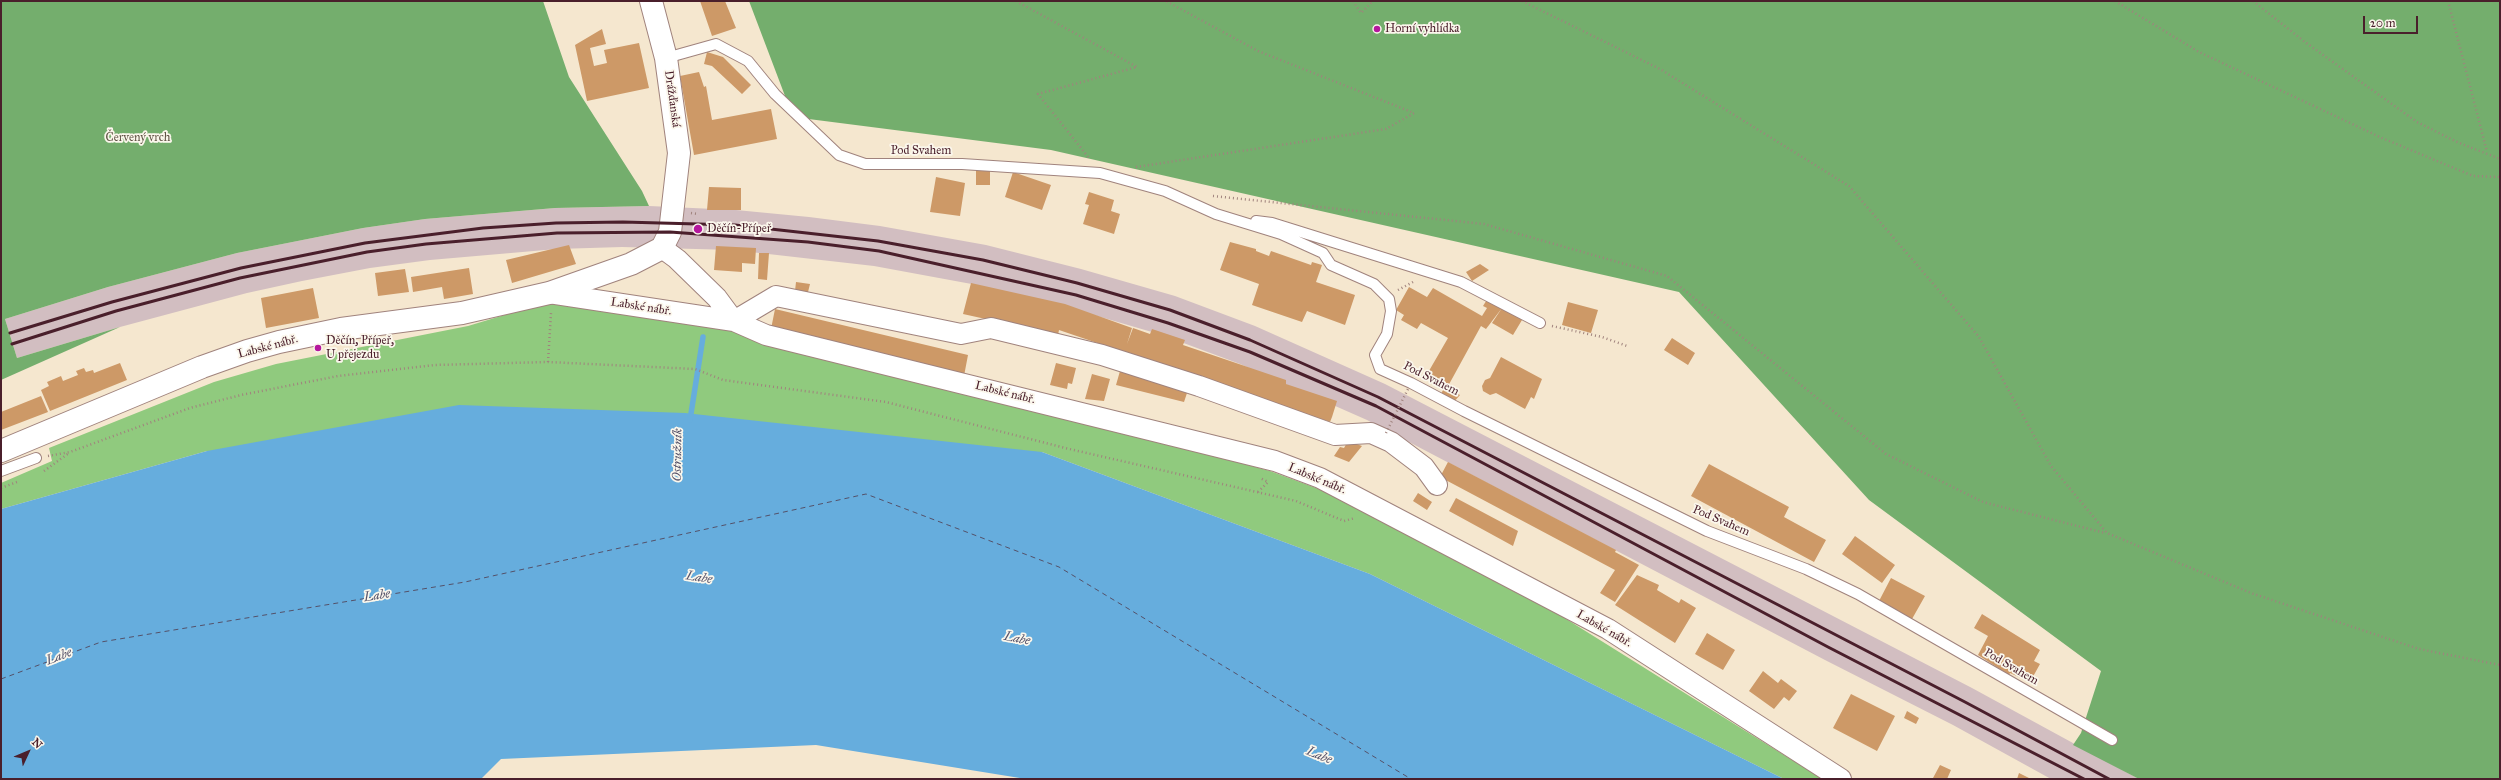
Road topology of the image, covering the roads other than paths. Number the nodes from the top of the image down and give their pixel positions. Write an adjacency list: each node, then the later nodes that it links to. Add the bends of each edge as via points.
1 (652, 1): 2 (street, Drážďanská)
2 (666, 58): 3 (lane, Pod Svahem, via 716,44 748,61 775,94 839,155 865,164 962,164 1100,173 1165,191); 4 (street, Drážďanská, via 679,153 670,232)
3 (1216, 214): 7 (lane, Pod Svahem, via 1272,223 1440,275 1468,285); 12 (lane, Pod Svahem, via 1281,234 1323,253 1331,265 1374,284 1389,299 1391,311 1387,334 1375,355 1380,369 1707,531 1806,569 1858,594)
4 (662, 248): 5 (street, Labské nábř., via 631,264); 6 (street, Labské nábř., via 717,298)
5 (549, 293): 6 (street, Labské nábř.); 8 (street, Labské nábř., via 462,313 341,330 279,342 202,367)
6 (734, 321): 11 (street, via 776,296 961,334 991,328 1102,355 1199,386 1335,435 1371,433 1391,442 1424,467); 13 (street, Labské nábř., via 766,335 1275,461 1320,478 1608,629)
7 (1540, 323)
8 (1, 451)
9 (36, 458): 10 (lane)
10 (1, 471)
11 (1437, 485)
12 (2112, 740)
13 (1841, 779)

